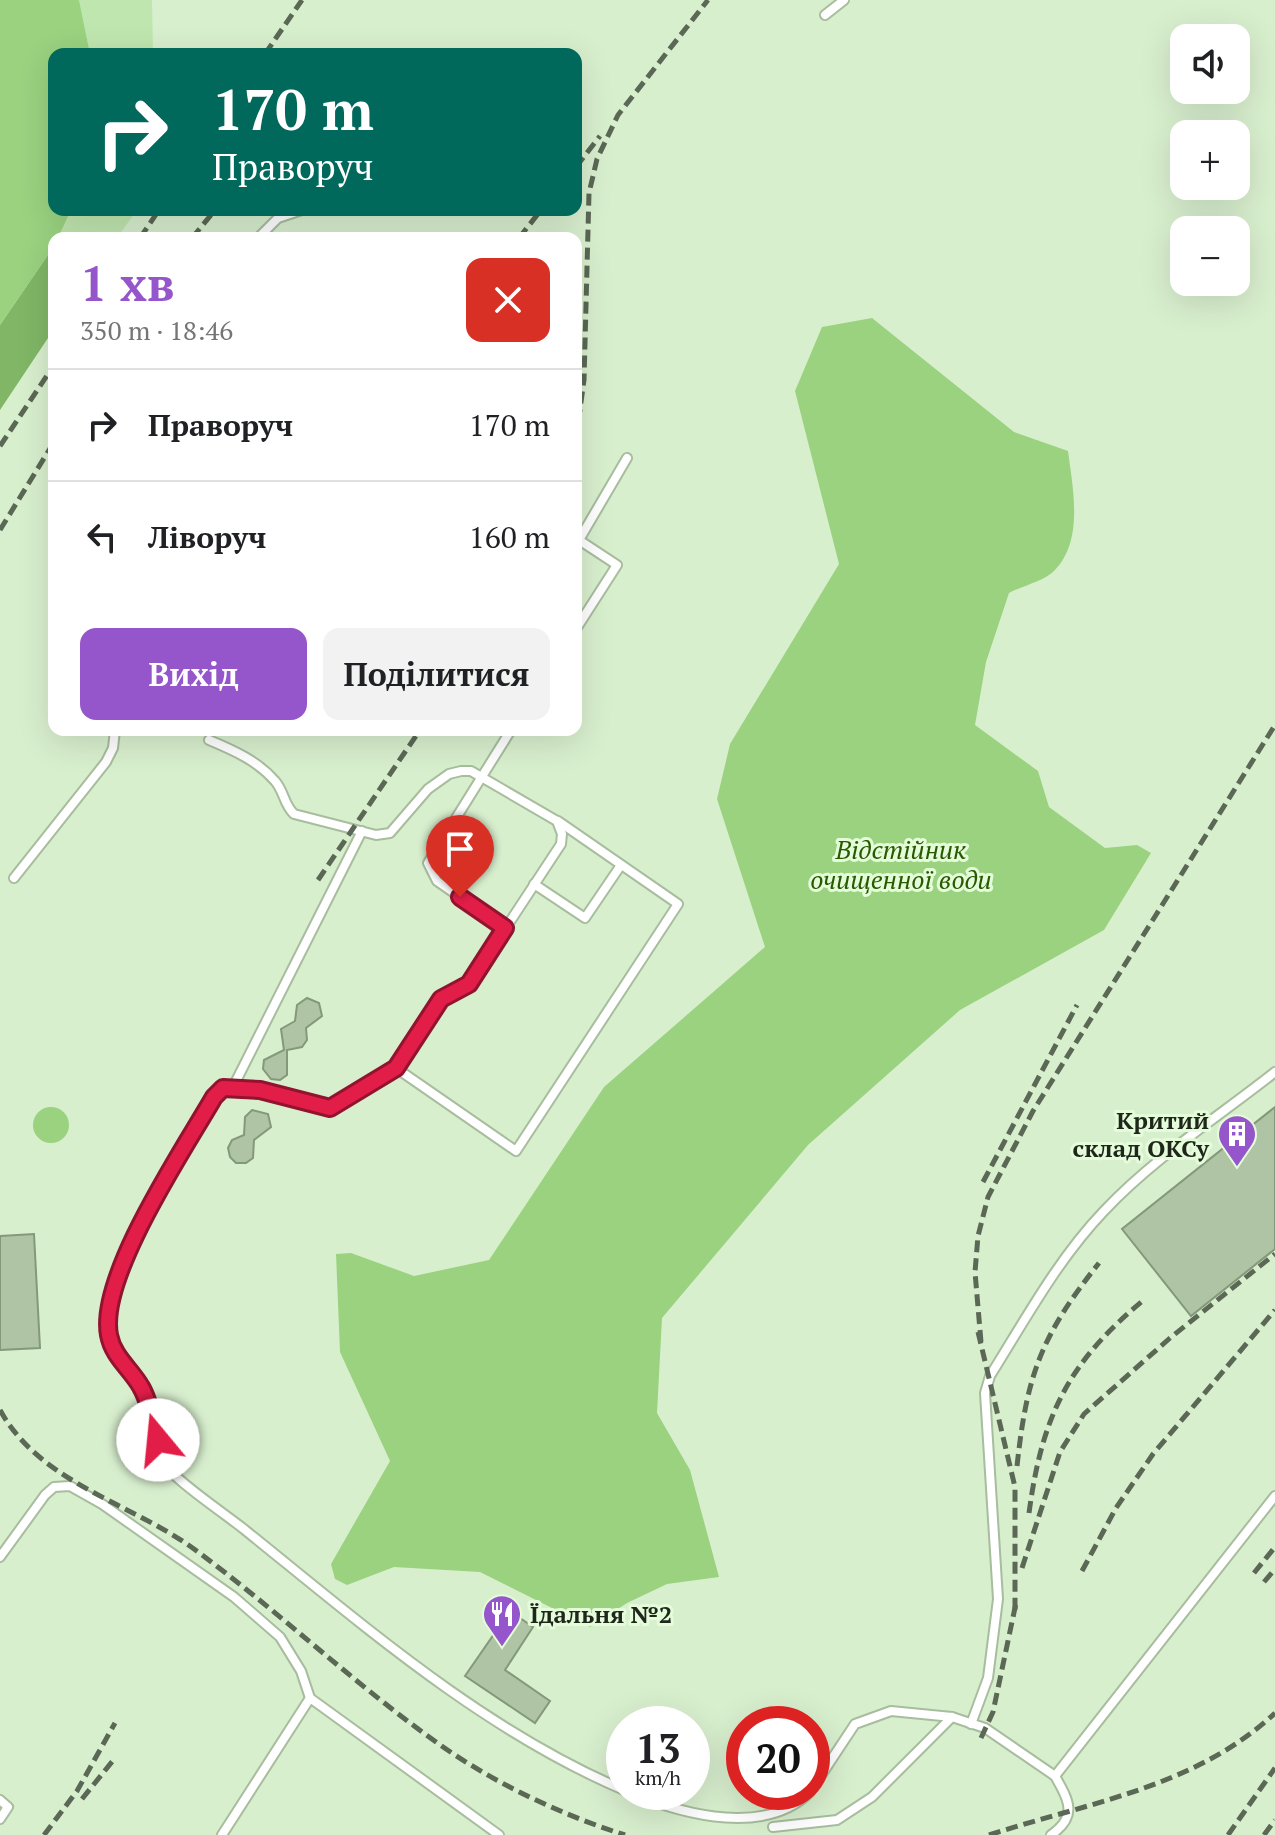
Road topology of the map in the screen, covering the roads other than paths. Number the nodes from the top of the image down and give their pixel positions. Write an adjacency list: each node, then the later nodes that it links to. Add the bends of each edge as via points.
1 (844, 0): 2 (lane)
2 (825, 15)
3 (284, 216): 4 (lane)
4 (264, 232)
5 (627, 458): 6 (lane)
6 (582, 535)
7 (582, 542): 8 (lane, via 617,565)
8 (582, 620)
9 (114, 736): 16 (lane, via 106,762)
10 (507, 736): 12 (lane)
11 (209, 740): 14 (lane, via 258,765 277,783 294,814)
12 (481, 777): 13 (lane); 14 (lane, via 471,771 449,774 428,789 390,833); 18 (lane, via 428,863 437,881)
13 (557, 821): 15 (lane); 17 (lane, via 561,844)
14 (362, 831): 21 (lane)
15 (621, 865): 17 (lane, via 585,918); 19 (lane, via 678,904 516,1151)
16 (14, 878)
17 (534, 884): 18 (lane)
18 (505, 928): 19 (lane, via 469,984 441,999)
19 (396, 1068): 21 (lane, via 330,1108)
20 (1275, 1072): 26 (lane, via 1134,1181 1102,1213 1063,1261 990,1376 985,1393 998,1599 988,1678)
21 (233, 1087): 29 (lane, via 214,1097 146,1215 107,1318 116,1355 142,1389 165,1465 371,1631 534,1748)
22 (1275, 1496): 28 (lane)
23 (0, 1557): 24 (lane, via 45,1495 54,1487 70,1486 234,1597 269,1627 301,1671)
24 (310, 1698): 35 (lane); 36 (lane)
25 (952, 1717): 26 (lane); 27 (lane, via 891,1711 864,1718); 34 (lane, via 872,1797 837,1820)
26 (971, 1724): 28 (lane, via 998,1735)
27 (830, 1761)
28 (1055, 1776): 37 (lane, via 1071,1811)
29 (606, 1781)
30 (0, 1800): 33 (lane, via 8,1807)
31 (672, 1810): 34 (lane, via 743,1829)
32 (799, 1810): 34 (lane)
33 (0, 1819)
34 (773, 1827)
35 (222, 1835)
36 (499, 1835)
37 (1051, 1835)

